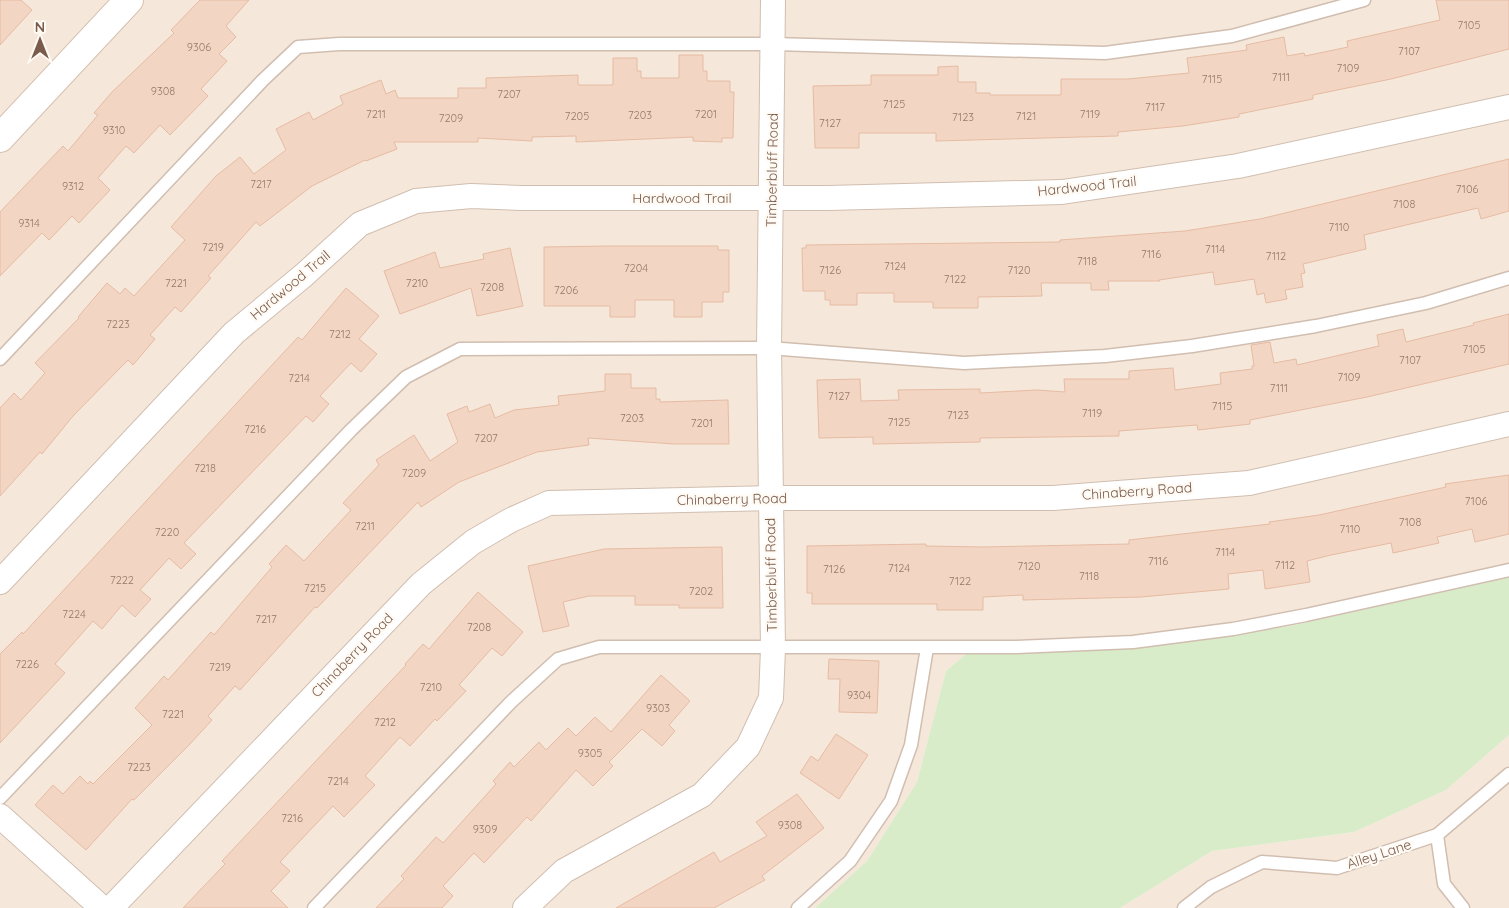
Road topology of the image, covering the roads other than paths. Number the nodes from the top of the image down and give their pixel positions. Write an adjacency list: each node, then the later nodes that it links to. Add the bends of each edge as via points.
1 (129, 0): 6 (street)
2 (773, 0): 4 (street, Timberbluff Road)
3 (1364, 0): 4 (lane, via 1232,36 1105,53)
4 (773, 44): 7 (street, Timberbluff Road); 10 (lane, via 339,44 298,48 263,80)
5 (1509, 107): 7 (street, Hardwood Trail, via 1238,166 1062,192)
6 (0, 138)
7 (772, 197): 9 (street, Timberbluff Road); 14 (street, Hardwood Trail, via 471,196 416,201 360,224 234,333)
8 (1509, 278): 9 (lane, via 1426,303 1316,326 1105,356 964,362)
9 (769, 348): 12 (street, Timberbluff Road); 18 (lane, via 460,349 406,377 351,430)
10 (0, 359)
11 (1509, 424): 12 (street, Chinaberry Road, via 1249,483 1053,498)
12 (770, 498): 16 (street, Timberbluff Road); 22 (street, Chinaberry Road, via 549,503 473,542 421,584)
13 (1509, 570): 15 (lane, via 1224,630 1133,642)
14 (0, 582)
15 (927, 648): 16 (lane); 25 (lane, via 911,746 891,801 850,861)
16 (773, 649): 23 (lane, via 599,647 558,659 511,702); 24 (street, Timberbluff Road, via 770,698 748,747 702,795 564,871)
17 (1509, 774): 20 (lane, Alley Lane)
18 (0, 798)
19 (0, 816): 21 (street)
20 (1436, 835): 26 (lane, Alley Lane, via 1337,868 1262,862 1210,887); 27 (lane, via 1444,884)
21 (102, 908)
22 (111, 908)
23 (314, 908)
24 (525, 908)
25 (798, 908)
26 (1184, 908)
27 (1463, 908)

